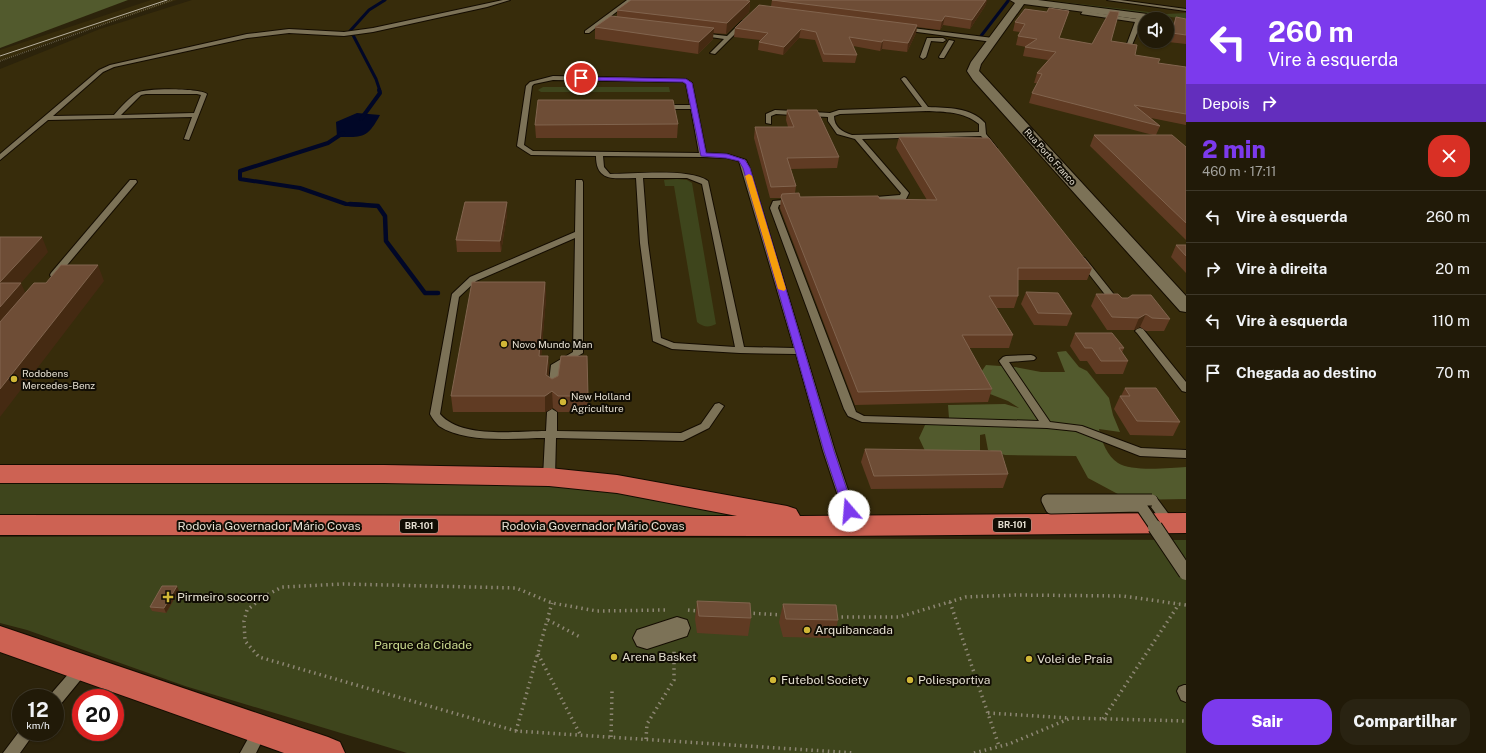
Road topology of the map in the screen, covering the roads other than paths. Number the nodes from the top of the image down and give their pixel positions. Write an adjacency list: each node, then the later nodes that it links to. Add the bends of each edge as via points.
1 (508, 0): 33 (lane, via 344,34 289,31 247,36 112,66 101,71)
2 (630, 0): 11 (lane)
3 (1018, 0): 5 (street); 19 (street, Rua Porto Franco)
4 (1109, 0): 6 (lane)
5 (1036, 1): 9 (street)
6 (1186, 10)
7 (1083, 13): 10 (lane)
8 (747, 19): 17 (lane)
9 (1138, 19)
10 (1138, 19)
11 (600, 22): 12 (lane); 15 (lane)
12 (608, 23)
13 (1138, 24): 20 (lane)
14 (900, 28): 19 (lane)
15 (587, 32)
16 (690, 34): 17 (lane)
17 (728, 38): 21 (lane)
18 (951, 41): 19 (lane); 22 (lane); 23 (lane, via 929,39)
19 (991, 43): 51 (street, Rua Porto Franco, via 975,64 973,71 977,77)
20 (1128, 49)
21 (713, 54)
22 (942, 57)
23 (923, 58)
24 (904, 79): 29 (lane)
25 (653, 107): 26 (lane)
26 (692, 107): 27 (lane, via 689,83 677,79 553,78 529,86); 40 (lane)
27 (526, 108): 28 (lane); 39 (lane, via 520,146 523,149 541,154)
28 (534, 108)
29 (926, 109): 32 (lane, via 855,110); 35 (lane, via 960,110 968,113 982,123)
30 (117, 115): 31 (lane); 31 (lane, via 139,94 146,92 198,92 204,94); 33 (lane)
31 (197, 115): 37 (lane)
32 (831, 115): 34 (lane, via 776,112 768,115); 36 (lane, via 831,121 840,133)
33 (47, 118): 41 (lane)
34 (769, 123)
35 (983, 134): 36 (lane); 38 (lane)
36 (857, 137): 45 (lane, via 905,193 903,197)
37 (187, 139)
38 (998, 153)
39 (599, 154): 40 (lane); 42 (lane, via 599,167 605,174)
40 (703, 155): 54 (lane, via 736,157 742,160 746,168)
41 (0, 158)
42 (639, 176): 53 (lane, via 688,176 705,184); 53 (lane, via 656,339 672,346)
43 (133, 182): 49 (lane)
44 (579, 182): 47 (lane)
45 (855, 200)
46 (799, 201): 60 (lane, via 776,203 774,208 852,414 862,419)
47 (578, 234): 57 (lane, via 578,353 556,365); 61 (lane, via 473,279 455,296 435,414 446,426 466,432)
48 (1076, 251): 50 (lane)
49 (48, 282)
50 (1120, 307)
51 (1186, 307)
52 (1140, 330): 56 (lane)
53 (740, 350): 54 (lane)
54 (800, 351): 67 (lane, via 829,451)
55 (1031, 358): 60 (lane, via 1004,361)
56 (1186, 389)
57 (553, 391)
58 (720, 406): 61 (lane, via 705,426 683,436)
59 (552, 412): 61 (lane)
60 (1047, 425): 62 (lane, via 1078,428 1140,452)
61 (551, 434): 64 (lane)
62 (1186, 454)
63 (0, 474): 64 (highway, via 384,474)
64 (549, 477): 67 (highway, via 617,484)
65 (1170, 517): 67 (highway, Rodovia Governador Mário Covas / BR-101); 68 (lane, bridge, via 1152,500 1047,500 1051,508 1140,506)
66 (0, 525): 67 (highway, Rodovia Governador Mário Covas / BR-101)
67 (846, 526)
68 (1186, 573)
69 (678, 619): 70 (street)
70 (647, 638)
71 (4, 642): 72 (highway)
72 (82, 668): 73 (lane); 77 (highway)
73 (64, 689)
74 (1186, 691): 75 (lane)
75 (1186, 696)
76 (21, 741): 78 (lane)
77 (254, 742): 79 (highway)
78 (11, 753)
79 (328, 753)

